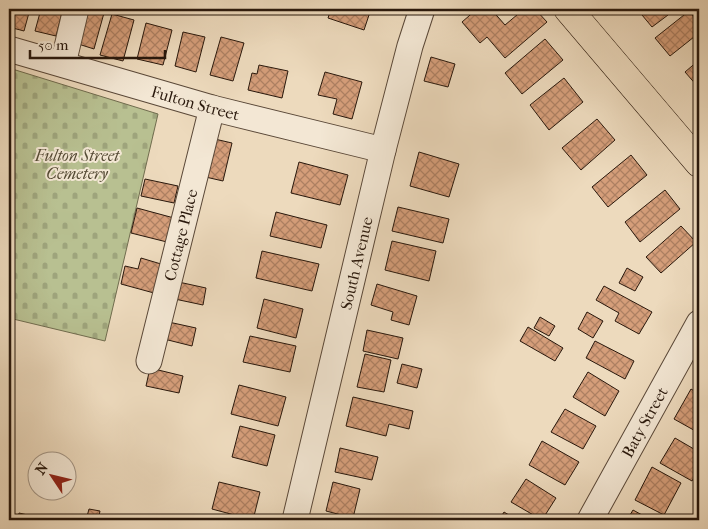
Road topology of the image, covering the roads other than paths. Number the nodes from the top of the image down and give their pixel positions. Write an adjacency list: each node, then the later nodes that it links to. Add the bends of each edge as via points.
1 (76, 9): 5 (street)
2 (422, 9): 7 (street, South Avenue)
3 (568, 9): 8 (main road)
4 (9, 49): 5 (street, Fulton Street)
5 (63, 64): 6 (street, Fulton Street)
6 (212, 108): 7 (street, Fulton Street); 10 (street, Cottage Place)
7 (383, 150): 11 (street, South Avenue)
8 (699, 163)
9 (699, 323): 12 (street, Baty Street)
10 (149, 361)
11 (295, 520)
12 (590, 520)

